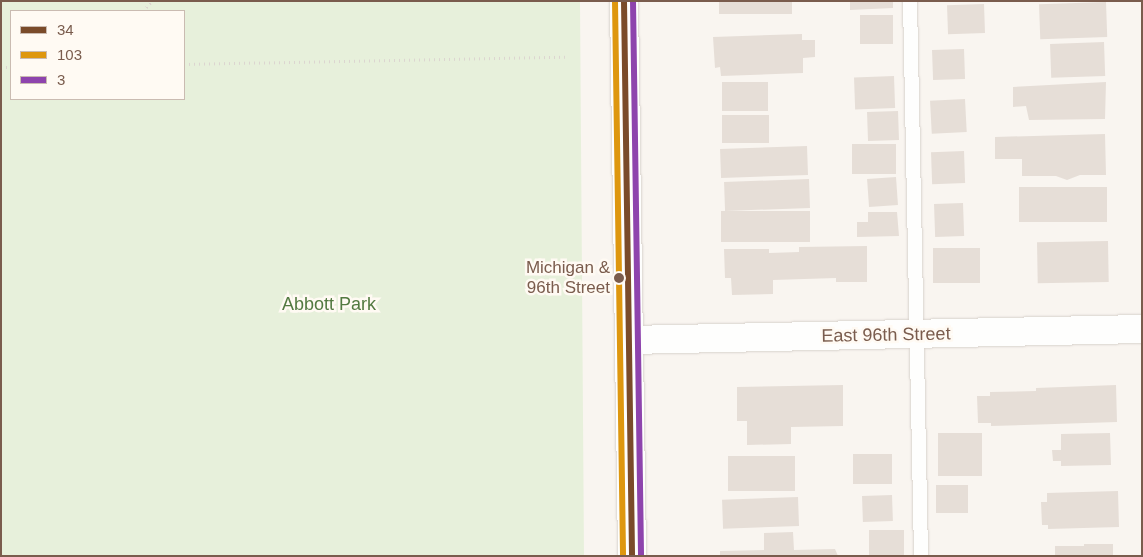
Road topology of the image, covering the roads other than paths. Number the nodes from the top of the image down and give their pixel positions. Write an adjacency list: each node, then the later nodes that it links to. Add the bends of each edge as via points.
1 (624, 1): 5 (main road)
2 (910, 1): 4 (lane)
3 (1142, 329): 4 (main road, East 96th Street)
4 (916, 334): 5 (main road, East 96th Street); 7 (lane)
5 (629, 340): 6 (main road)
6 (632, 556)
7 (921, 556)

